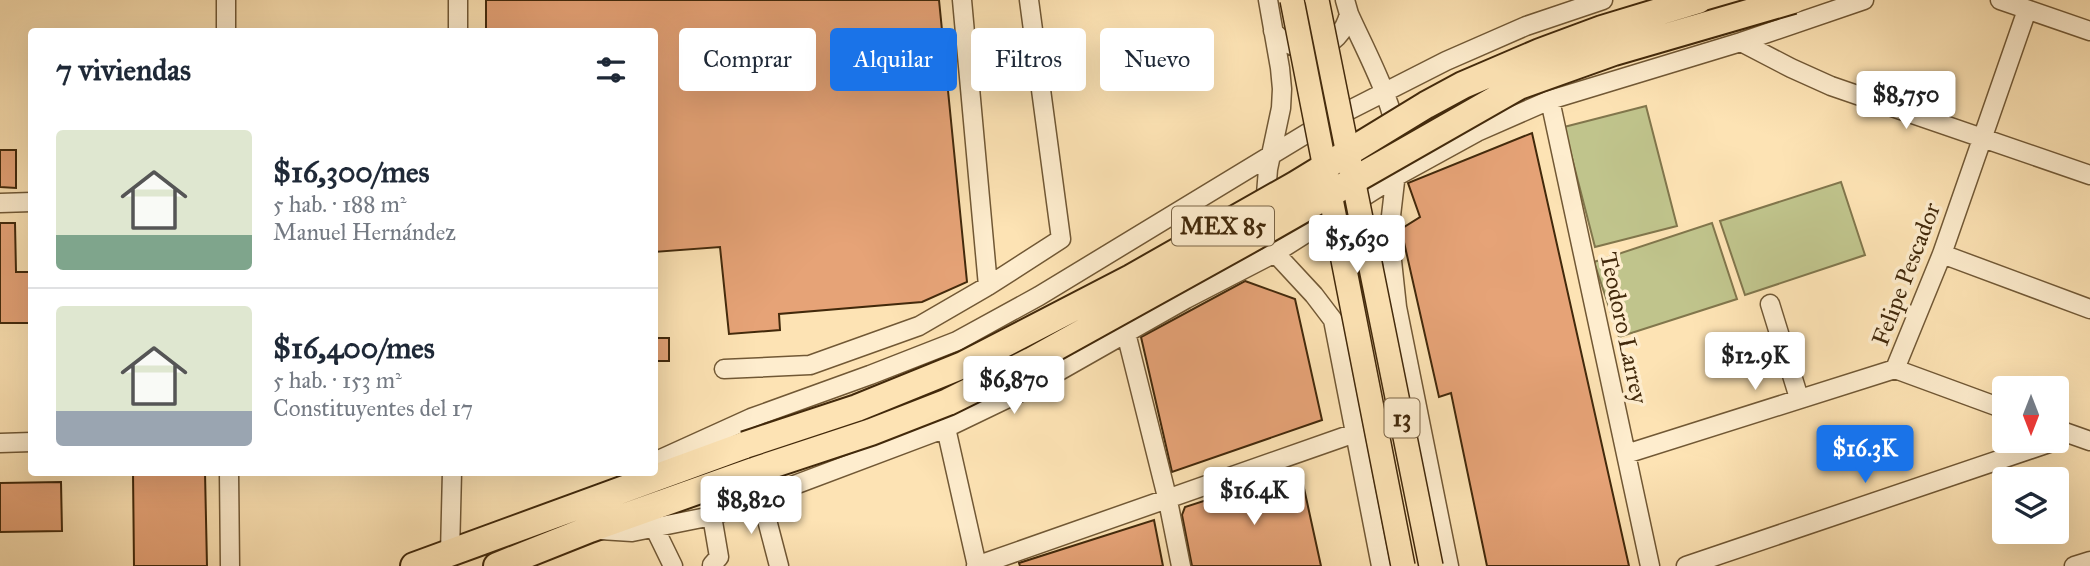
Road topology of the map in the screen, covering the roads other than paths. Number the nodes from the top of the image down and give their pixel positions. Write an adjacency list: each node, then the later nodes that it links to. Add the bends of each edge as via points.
1 (226, 0): 17 (street)
2 (458, 0): 18 (street)
3 (962, 0): 34 (street)
4 (1029, 0): 34 (street, via 1061,239)
5 (1268, 0): 19 (street)
6 (1292, 0): 75 (main road, 13, bridge)
7 (1317, 0): 76 (main road, 13, bridge)
8 (1603, 0): 21 (street)
9 (1698, 0): 56 (highway, MEX 85, bridge, via 1602,29 1463,85 1131,278 986,353 857,408)
10 (1793, 0): 61 (highway, MEX 85, bridge, via 1614,52 1520,86 1246,242 948,402)
11 (1864, 0): 13 (street)
12 (2000, 0): 15 (street)
13 (1840, 4): 20 (street)
14 (1347, 7): 19 (street, via 1347,24 1340,35 1319,48 1294,48); 22 (street)
15 (2027, 10): 16 (street); 25 (street, Felipe Pescador)
16 (2088, 26)
17 (226, 28)
18 (458, 28)
19 (1273, 31): 26 (street, via 1281,99)
20 (1741, 42): 23 (street); 25 (street, via 1831,86)
21 (1489, 43): 22 (street); 24 (street, via 1474,57 1468,87 1483,113)
22 (1383, 92): 26 (street); 28 (street, via 1399,147)
23 (1550, 100): 24 (street); 50 (street, Teodoro Larrey)
24 (1502, 122): 28 (street)
25 (1983, 137): 27 (street); 33 (street, Felipe Pescador)
26 (1271, 156): 31 (street); 32 (street, via 1265,217)
27 (2090, 175)
28 (1395, 177): 32 (street); 37 (street, via 1389,233)
29 (28, 202): 30 (street)
30 (0, 203)
31 (1152, 228): 35 (street, via 1181,235 1195,251 1197,281); 51 (street, via 957,341 751,418)
32 (1275, 253): 35 (street); 39 (street)
33 (1942, 254): 38 (street); 42 (street, Felipe Pescador)
34 (988, 286): 41 (street, via 919,326 818,363)
35 (1185, 299): 40 (street)
36 (1770, 304): 43 (street)
37 (1397, 307): 39 (street, via 1378,294 1355,295 1345,301); 77 (street)
38 (2090, 309)
39 (1333, 320): 46 (street)
40 (1126, 333): 45 (street); 59 (street)
41 (724, 369)
42 (1895, 369): 43 (street, Felipe Pescador); 44 (street)
43 (1799, 398): 50 (street, Felipe Pescador)
44 (1992, 405)
45 (946, 428): 58 (street); 72 (street)
46 (1355, 433): 59 (street); 74 (street)
47 (28, 442): 48 (street)
48 (0, 443)
49 (2019, 453): 79 (street)
50 (1626, 454): 78 (street, Teodoro Larrey)
51 (658, 459)
52 (229, 476): 67 (street)
53 (452, 476): 63 (street)
54 (629, 476): 57 (street)
55 (657, 476): 57 (highway, MEX 85, bridge)
56 (658, 476)
57 (603, 495): 63 (highway)
58 (761, 497): 60 (street); 71 (street)
59 (1168, 501): 72 (street); 73 (street)
60 (712, 516): 62 (street); 66 (street, via 719,557)
61 (590, 529): 62 (street); 64 (highway)
62 (654, 529): 70 (street)
63 (450, 553): 68 (highway)
64 (534, 560): 69 (highway)
65 (2090, 561): 80 (street)
66 (712, 565)
67 (230, 566)
68 (414, 566)
69 (497, 566)
70 (673, 566)
71 (779, 566)
72 (977, 566)
73 (1181, 566)
74 (1381, 566)
75 (1403, 566)
76 (1431, 566)
77 (1449, 566)
78 (1650, 566)
79 (1686, 566)
80 (2074, 566)

